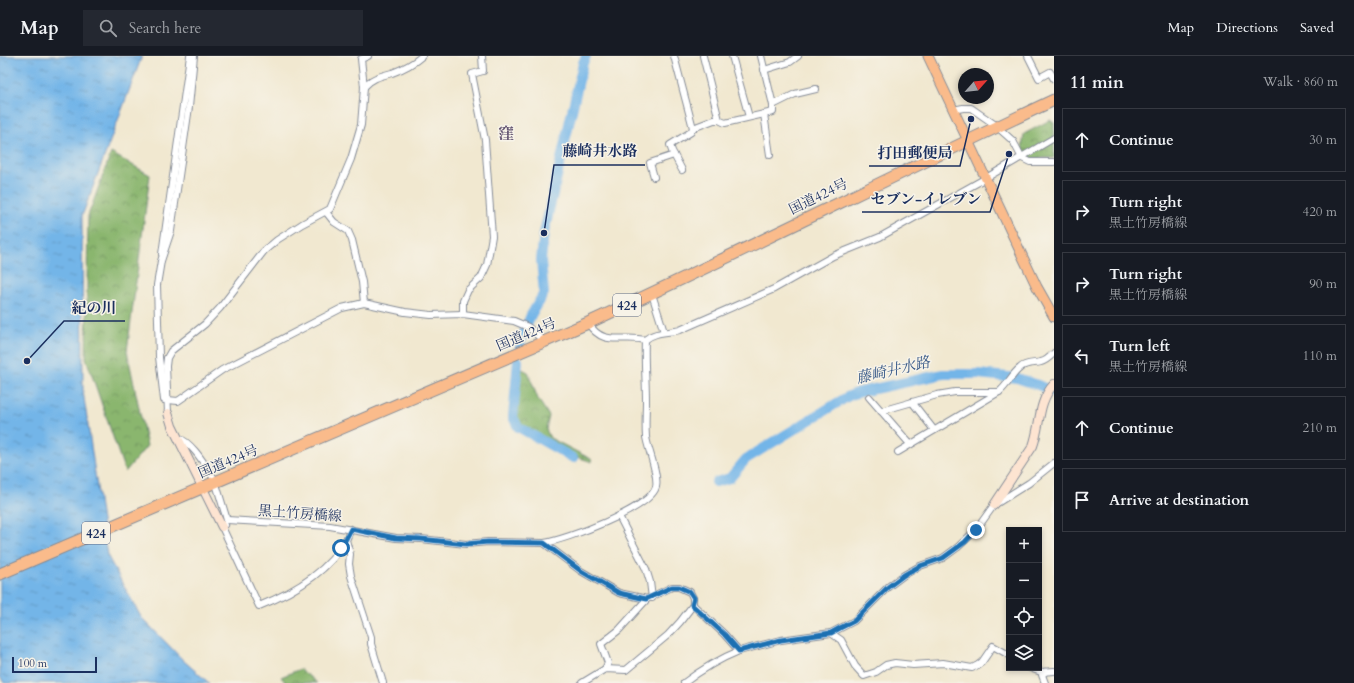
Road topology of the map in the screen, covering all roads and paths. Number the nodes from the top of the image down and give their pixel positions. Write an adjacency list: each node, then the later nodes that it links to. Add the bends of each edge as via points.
1 (190, 56): 35 (street)
2 (194, 56): 35 (street, via 171,231)
3 (368, 56): 15 (street, via 361,59)
4 (422, 56): 15 (street, via 414,63 376,77)
5 (482, 56): 38 (street, via 483,71 472,74 485,140 492,236 487,265 481,278 468,290 463,301)
6 (674, 56): 24 (street)
7 (703, 56): 22 (street)
8 (732, 56): 21 (street)
9 (761, 56): 13 (street)
10 (798, 56): 13 (street, via 790,62)
11 (1028, 56): 14 (street, via 1038,78 1050,72)
12 (931, 58): 19 (main road)
13 (764, 70): 18 (street)
14 (1054, 79)
15 (364, 87): 34 (street, via 361,125 353,152 340,187 330,209)
16 (816, 89): 18 (street, via 795,94)
17 (1054, 100): 23 (highway, 国道424号 / 424)
18 (774, 106): 20 (street, via 773,112)
19 (953, 110): 23 (street, via 971,108); 26 (main road)
20 (764, 114): 21 (street); 27 (street)
21 (749, 117): 22 (street, via 725,123)
22 (719, 120): 24 (street)
23 (998, 127): 26 (highway, 国道424号 / 424); 29 (street, via 1013,141)
24 (693, 128): 28 (street, via 691,132 670,145)
25 (1054, 138): 29 (street)
26 (968, 140): 33 (main road); 36 (highway, 国道424号 / 424)
27 (770, 155)
28 (674, 156): 31 (street); 32 (street, via 650,163)
29 (1022, 158): 30 (street, via 1030,162); 33 (street)
30 (1054, 162)
31 (682, 170)
32 (654, 177)
33 (986, 178): 39 (main road); 41 (street, via 880,237 834,256 774,289 680,330)
34 (326, 212): 37 (street, via 334,222 348,231 352,240); 48 (street, via 276,240 264,251 205,324 171,351 166,362)
35 (161, 261): 51 (street, via 157,285 159,357)
36 (652, 294): 40 (highway, 国道424号 / 424); 41 (street)
37 (364, 303): 38 (street, via 431,315); 48 (street, via 342,308 222,370 178,401)
38 (463, 314): 43 (street, via 514,321 526,326)
39 (1054, 317)
40 (588, 323): 42 (street, via 594,332 608,339); 43 (highway, 国道424号 / 424)
41 (664, 332): 42 (street)
42 (645, 340): 61 (street, 黒土竹房橋線, via 646,437 656,488 648,498)
43 (545, 342): 59 (highway, 国道424号 / 424)
44 (1054, 353): 46 (street, via 1047,360 1026,364 1020,368)
45 (1052, 386): 60 (street, via 1039,413 1033,446)
46 (999, 392): 49 (street, via 955,392); 52 (street)
47 (869, 397): 50 (street)
48 (168, 400): 51 (street)
49 (912, 402): 50 (street); 52 (street)
50 (881, 411): 54 (street)
51 (168, 413): 53 (street)
52 (934, 430): 54 (street)
53 (178, 438): 57 (street, via 194,451); 59 (street)
54 (910, 444): 55 (street)
55 (898, 452)
56 (1054, 463): 60 (street, via 1029,483)
57 (213, 477)
58 (217, 488): 62 (street)
59 (197, 490): 62 (street); 66 (highway, 国道424号 / 424)
60 (994, 504): 69 (street, via 976,530 958,547 943,558 904,575 888,587 854,621)
61 (619, 516): 65 (street, 黒土竹房橋線); 67 (street, via 646,569 650,582)
62 (224, 524): 63 (street, 黒土竹房橋線, via 330,526); 64 (street, via 259,606 285,594 316,574)
63 (351, 529): 64 (street); 65 (street, 黒土竹房橋線, via 396,538 466,544)
64 (346, 540): 77 (street, via 350,554 351,576)
65 (544, 543): 67 (street, via 581,571 619,593)
66 (0, 574)
67 (649, 598): 68 (street, via 672,587 679,587 690,592 694,598); 72 (street, via 619,630 600,644 608,663)
68 (692, 605): 70 (street); 72 (street, via 668,635 626,670)
69 (831, 633): 70 (street, via 781,640); 76 (street, via 842,640 855,666)
70 (739, 651): 79 (street, via 700,670)
71 (1006, 653): 76 (street, via 993,646 982,662 972,668 948,663 895,663)
72 (605, 669): 78 (street)
73 (1038, 671): 75 (street)
74 (1054, 671): 75 (street)
75 (1045, 672): 81 (street, via 1042,675)
76 (864, 676): 80 (street)
77 (383, 683)
78 (582, 683)
79 (684, 683)
80 (867, 683)
81 (1045, 683)

